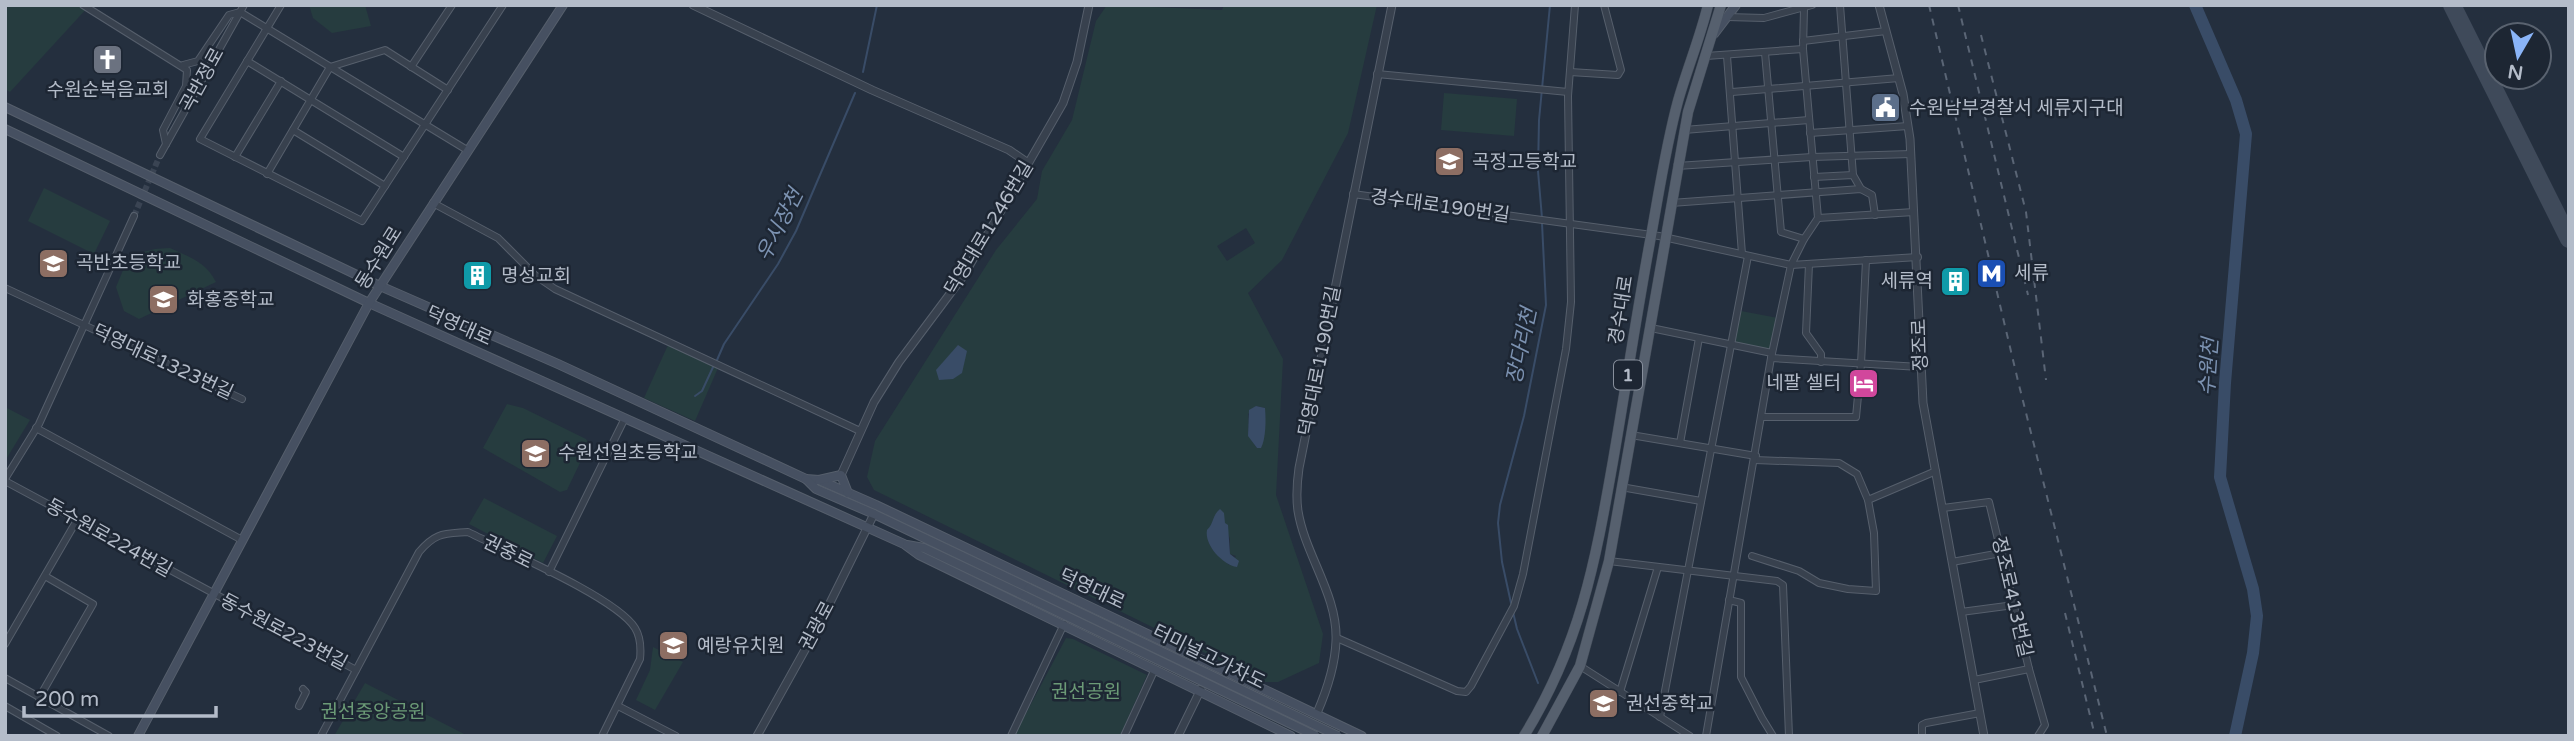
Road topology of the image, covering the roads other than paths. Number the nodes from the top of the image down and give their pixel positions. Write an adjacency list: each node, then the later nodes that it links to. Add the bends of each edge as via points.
1 (83, 5): 31 (street)
2 (244, 5): 19 (street, 곡반정로)
3 (281, 5): 21 (street)
4 (452, 5): 33 (street)
5 (503, 5): 41 (street)
6 (562, 5): 57 (main road, 동수원로)
7 (692, 5): 66 (street, via 1009,150)
8 (1089, 5): 66 (street, 덕영대로1246번길, via 1063,103)
9 (1392, 5): 35 (street, 덕영대로1190번길)
10 (1575, 5): 34 (street)
11 (1604, 5): 34 (street, via 1621,71 1618,75)
12 (1708, 5): 84 (main road, 경수대로 / 1, via 1677,103)
13 (1721, 5): 23 (main road, 경수대로 / 1)
14 (1735, 5): 20 (main road)
15 (1812, 5): 18 (street)
16 (1840, 5): 24 (street)
17 (1879, 5): 22 (street, 정조로)
18 (1804, 9): 20 (street, via 1764,18); 25 (street)
19 (240, 12): 21 (street); 31 (street, via 229,15 198,61); 56 (street, 곡반정로)
20 (1727, 17): 23 (main road)
21 (267, 28): 30 (street); 32 (street)
22 (1886, 31): 24 (street); 36 (street, 정조로)
23 (1712, 36): 28 (main road, 경수대로 / 1)
24 (1844, 38): 25 (street); 38 (street)
25 (1803, 41): 26 (street)
26 (1803, 49): 27 (street); 39 (street)
27 (1765, 53): 29 (street); 40 (street)
28 (1706, 56): 29 (street); 54 (main road, 경수대로 / 1)
29 (1727, 56): 43 (street)
30 (247, 61): 37 (street); 61 (street, via 200,139)
31 (183, 65): 56 (street, via 186,86 163,130)
32 (330, 67): 33 (street, via 385,50); 44 (street); 48 (street)
33 (411, 67): 41 (street)
34 (1570, 72): 42 (street)
35 (1377, 74): 42 (street); 74 (street, 덕영대로1190번길)
36 (1899, 78): 38 (street); 50 (street, 정조로)
37 (281, 81): 44 (street); 61 (street)
38 (1846, 82): 39 (street); 53 (street)
39 (1806, 86): 40 (street); 46 (street)
40 (1768, 89): 43 (street); 47 (street)
41 (448, 90): 48 (street)
42 (1568, 92): 83 (street)
43 (1732, 92): 49 (street)
44 (311, 100): 52 (street); 62 (street)
45 (5, 105): 91 (main road, 덕영대로)
46 (1810, 120): 47 (street); 55 (street)
47 (1771, 123): 49 (street); 64 (street)
48 (425, 124): 57 (street); 62 (street)
49 (1734, 126): 54 (street); 65 (street)
50 (1908, 126): 53 (street); 58 (street, 정조로)
51 (5, 129): 93 (main road, 덕영대로)
52 (293, 130): 68 (street); 71 (street)
53 (1851, 130): 55 (street); 60 (street)
54 (1684, 131): 67 (main road, 경수대로 / 1)
55 (1810, 133): 63 (street)
56 (166, 144): 59 (street, 곡반정로)
57 (467, 150): 77 (main road, 동수원로)
58 (1911, 154): 60 (street); 79 (street, 정조로)
59 (160, 155)
60 (1852, 156): 63 (street); 69 (street)
61 (235, 157): 68 (street)
62 (404, 157): 71 (street)
63 (1812, 157): 64 (street); 70 (street)
64 (1774, 159): 65 (street); 75 (street)
65 (1736, 162): 67 (street); 76 (street)
66 (1028, 163): 106 (street, 덕영대로1246번길, via 964,275 899,362)
67 (1677, 166): 78 (main road, 경수대로 / 1)
68 (267, 173): 71 (street, via 362,221)
69 (1853, 175): 70 (street); 72 (street)
70 (1814, 177): 73 (street)
71 (385, 186)
72 (1861, 189): 73 (street); 80 (street, via 1872,195)
73 (1815, 191): 75 (street); 82 (street)
74 (1353, 194): 83 (street, 경수대로190번길); 141 (street, 덕영대로1190번길, via 1297,487 1298,512 1331,605)
75 (1777, 194): 76 (street); 85 (street, via 1781,232)
76 (1738, 197): 78 (street); 86 (street)
77 (433, 203): 91 (main road, 동수원로); 106 (street, via 498,238 555,289)
78 (1671, 203): 84 (main road, 경수대로 / 1)
79 (1914, 212): 80 (street); 87 (street, 정조로)
80 (1875, 215): 82 (street)
81 (134, 216): 94 (street, 덕영대로1323번길)
82 (1818, 218): 85 (street)
83 (1570, 223): 84 (street); 141 (street, via 1571,302 1566,349 1523,573 1514,606 1471,686 1466,692 1457,691)
84 (1658, 237): 86 (street); 95 (main road, 경수대로 / 1); 176 (main road, 경수대로 / 1, via 1595,559 1563,663)
85 (1804, 239): 90 (street)
86 (1745, 255): 90 (street); 97 (street)
87 (1917, 257): 88 (street); 101 (street, 정조로)
88 (1866, 260): 89 (street); 100 (street)
89 (1809, 264): 90 (street); 99 (street, via 1807,333)
90 (1791, 265): 98 (street)
91 (380, 286): 93 (main road, 동수원로); 113 (main road, 덕영대로)
92 (5, 288): 94 (street, 덕영대로1323번길)
93 (369, 303): 104 (main road, 덕영대로); 124 (main road, 동수원로)
94 (85, 325): 102 (street, 덕영대로1323번길); 105 (street, 덕영대로1323번길)
95 (1651, 328): 96 (street); 107 (main road, 경수대로 / 1)
96 (1699, 338): 97 (street); 108 (street)
97 (1731, 344): 98 (street); 109 (street)
98 (1771, 356): 99 (street); 103 (street)
99 (1821, 362): 100 (street)
100 (1861, 364): 101 (street); 103 (street, via 1856,417)
101 (1920, 367): 111 (street, 정조로)
102 (242, 399)
103 (1762, 417): 110 (street)
104 (625, 418): 123 (main road, 덕영대로); 132 (street)
105 (36, 428): 114 (street, 덕영대로1323번길); 124 (street)
106 (860, 431): 112 (street, 덕영대로1246번길)
107 (1631, 435): 108 (street); 116 (main road, 경수대로 / 1)
108 (1679, 443): 109 (street)
109 (1710, 448): 110 (street); 118 (street)
110 (1755, 458): 119 (street, via 1839,463 1857,474); 134 (street)
111 (1936, 471): 119 (street); 120 (street, 정조로)
112 (841, 475): 115 (main road); 117 (main road)
113 (806, 479): 115 (main road, 덕영대로); 121 (main road, 덕영대로, via 816,489)
114 (5, 480): 122 (street, 동수원로224번길)
115 (819, 480): 117 (main road, 덕영대로)
116 (1621, 487): 118 (street); 128 (main road, 경수대로 / 1)
117 (848, 493): 143 (main road, 덕영대로)
118 (1700, 500): 131 (street)
119 (1868, 500): 127 (street, via 1876,591 1819,583 1799,571)
120 (1943, 508): 126 (street, 정조로413번길, via 1989,502); 129 (street, 정조로)
121 (874, 514): 123 (street, 권광로); 135 (main road, 덕영대로)
122 (77, 520): 133 (street); 136 (street, 동수원로224번길)
123 (867, 528): 125 (main road, 덕영대로); 168 (street, 권광로)
124 (242, 540): 136 (main road, 동수원로)
125 (904, 544): 135 (main road, 덕영대로, via 924,548); 140 (main road, 덕영대로)
126 (2001, 552): 129 (street); 138 (street, 정조로413번길)
127 (1752, 556)
128 (1609, 561): 130 (street); 144 (main road, 경수대로 / 1)
129 (1952, 562): 139 (street, 정조로)
130 (1658, 567): 131 (street); 152 (street)
131 (1688, 570): 134 (street); 159 (street)
132 (549, 572): 146 (street, 권중로, via 468,532 431,538 410,565); 156 (street, 권중로, via 614,606 636,629 640,659)
133 (45, 576): 142 (street); 153 (street, via 93,604)
134 (1733, 576): 137 (street); 181 (street, via 1783,585)
135 (1027, 592): 173 (main road, 터미널고가차도, bridge); 174 (main road, 터미널고가차도, bridge)
136 (213, 594): 146 (street, 동수원로223번길); 164 (main road, 동수원로)
137 (1729, 600): 179 (street); 180 (street, via 1741,603 1741,677)
138 (2014, 606): 139 (street); 145 (street, 정조로413번길)
139 (1961, 612): 149 (street, 정조로)
140 (1064, 624): 147 (main road, 덕영대로); 169 (street)
141 (1336, 639): 157 (street, 덕영대로1190번길, via 1330,683)
142 (5, 644)
143 (1212, 663): 151 (street); 157 (main road, 덕영대로)
144 (1580, 666): 152 (street); 177 (main road, 경수대로 / 1)
145 (2029, 669): 149 (street); 184 (street, 정조로413번길, via 2045,725)
146 (356, 670): 165 (street, 권중로)
147 (1154, 671): 151 (main road, 덕영대로); 170 (street)
148 (5, 678): 153 (street)
149 (1974, 680): 158 (street, 정조로)
150 (303, 689): 155 (street, via 306,692)
151 (1200, 692): 171 (street); 172 (main road, 덕영대로)
152 (1620, 692): 159 (street)
153 (39, 698): 160 (street)
154 (5, 706): 161 (street)
155 (299, 706)
156 (618, 706): 166 (street, 권중로); 167 (street)
157 (1317, 713): 175 (main road, 덕영대로)
158 (1980, 713): 182 (street, via 1926,723); 183 (street, 정조로)
159 (1660, 717): 178 (street)
160 (91, 726): 162 (street); 163 (street)
161 (57, 736)
162 (86, 736)
163 (108, 736)
164 (138, 736)
165 (321, 736)
166 (602, 736)
167 (677, 736)
168 (757, 736)
169 (1010, 736)
170 (1124, 736)
171 (1178, 736)
172 (1291, 736)
173 (1316, 736)
174 (1338, 736)
175 (1362, 736)
176 (1524, 736)
177 (1542, 736)
178 (1690, 736)
179 (1706, 736)
180 (1773, 736)
181 (1789, 736)
182 (1922, 736)
183 (1984, 736)
184 (2038, 736)

